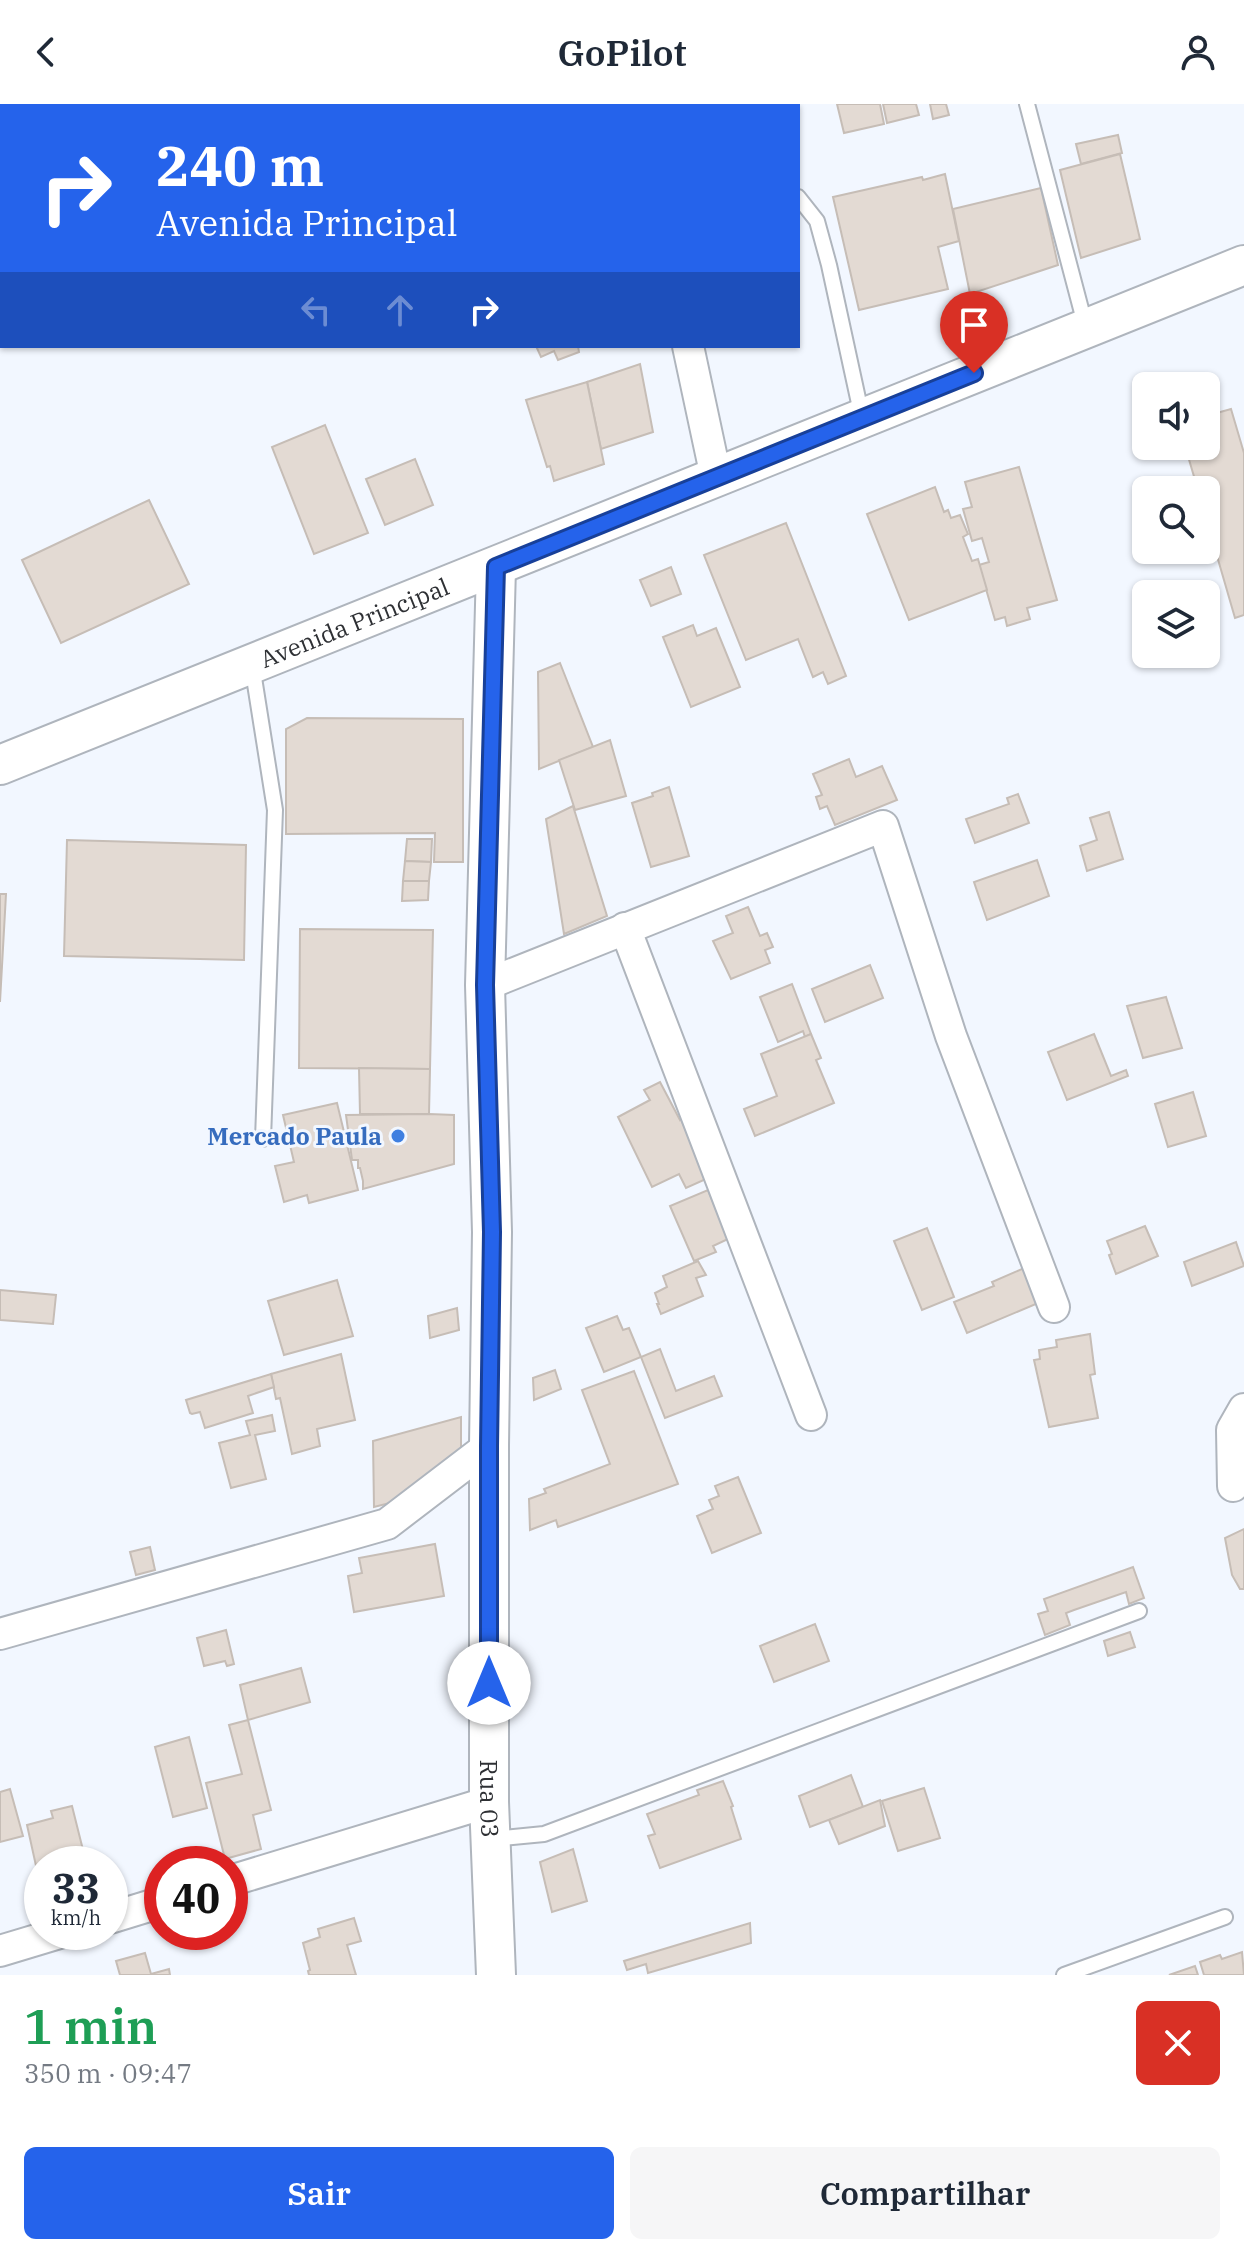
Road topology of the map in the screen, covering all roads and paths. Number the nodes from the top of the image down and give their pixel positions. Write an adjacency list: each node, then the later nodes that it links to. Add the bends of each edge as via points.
1 (1027, 104): 4 (lane)
2 (800, 200): 6 (lane, via 817,221)
3 (1244, 265): 4 (street, Avenida Principal)
4 (1086, 328): 6 (street, Avenida Principal)
5 (688, 348): 7 (street)
6 (862, 418): 7 (street, Avenida Principal)
7 (716, 477): 8 (street, Avenida Principal)
8 (496, 567): 9 (street, Avenida Principal); 12 (street, Rua 03)
9 (252, 664): 10 (street, Avenida Principal); 13 (lane, via 275,810)
10 (0, 765)
11 (625, 928): 12 (street); 14 (street, via 883,826 951,1036); 16 (street)
12 (485, 985): 17 (street, Rua 03, via 492,1232)
13 (263, 1139)
14 (1054, 1307)
15 (1244, 1409): 18 (street, via 1232,1430)
16 (811, 1415)
17 (489, 1446): 20 (street, via 387,1524); 21 (street, Rua 03)
18 (1233, 1486)
19 (1139, 1611): 22 (lane, via 544,1834)
20 (0, 1634)
21 (489, 1802): 22 (street, Rua 03); 23 (street)
22 (491, 1839): 27 (street, Rua 03)
23 (248, 1876)
24 (1225, 1917): 28 (lane)
25 (24, 1944): 26 (street)
26 (0, 1951)
27 (496, 1975)
28 (1064, 1975)

